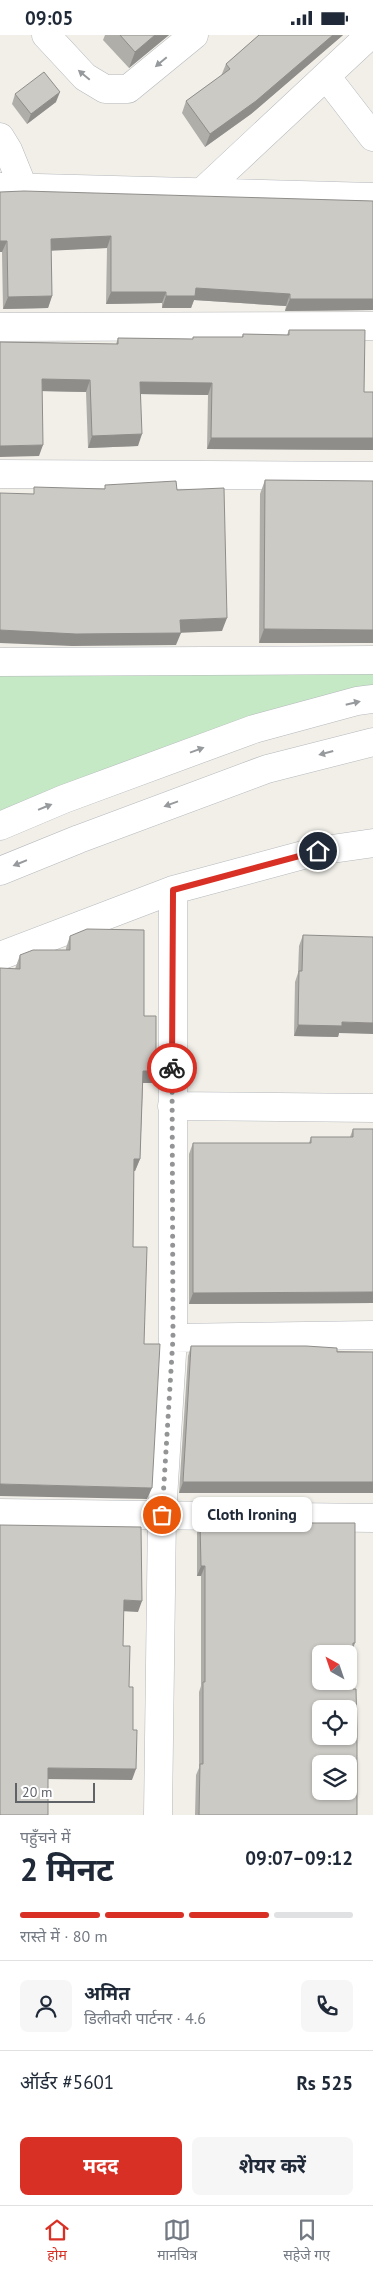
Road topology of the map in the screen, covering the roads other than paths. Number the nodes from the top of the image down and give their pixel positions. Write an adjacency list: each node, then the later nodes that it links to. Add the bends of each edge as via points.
1 (46, 35): 2 (street, one-way to 1, via 128,89 105,89 85,77)
2 (194, 35)
3 (370, 35): 4 (street)
4 (326, 76): 6 (street); 8 (street)
5 (0, 137): 7 (street, via 8,151)
6 (373, 137)
7 (12, 187): 8 (street)
8 (202, 192): 9 (street)
9 (373, 197)
10 (373, 326): 11 (street)
11 (0, 327)
12 (0, 474): 13 (street)
13 (373, 476)
14 (373, 660): 15 (street)
15 (0, 663)
16 (373, 699): 18 (street, one-way to 16, via 254,729)
17 (373, 742): 20 (street, one-way to 20, via 267,769)
18 (0, 825)
19 (373, 843): 21 (street, via 318,851)
20 (0, 871)
21 (173, 890): 22 (street); 23 (street)
22 (0, 956)
23 (172, 1107): 24 (street); 26 (street)
24 (373, 1108)
25 (373, 1335): 26 (street)
26 (173, 1338): 28 (street)
27 (0, 1513): 28 (street)
28 (162, 1515): 29 (street); 30 (street)
29 (373, 1517)
30 (158, 1815)

